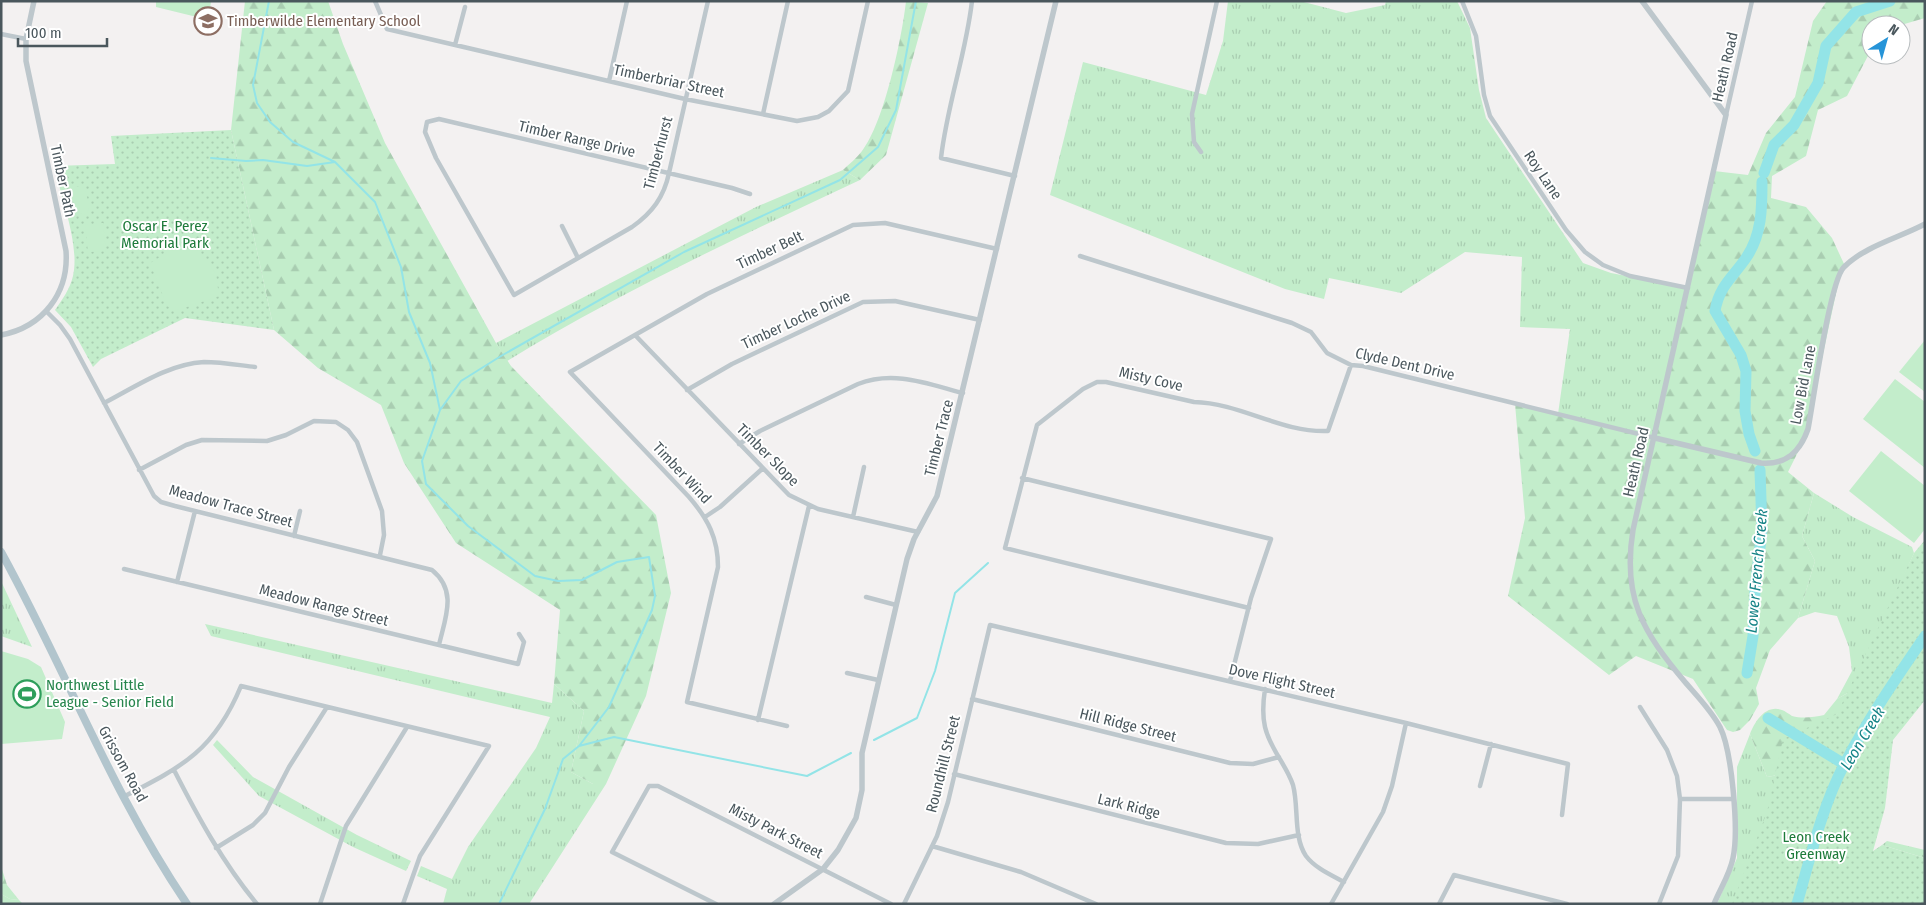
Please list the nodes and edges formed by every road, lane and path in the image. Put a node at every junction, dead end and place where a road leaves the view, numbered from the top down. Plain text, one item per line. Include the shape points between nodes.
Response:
1 (34, 1) edge
2 (375, 1) edge
3 (627, 1) edge
4 (708, 1) edge
5 (788, 1) edge
6 (868, 1) edge
7 (972, 1) edge
8 (1217, 1) edge
9 (1462, 1) edge
10 (1642, 1) edge
11 (1752, 1) edge
12 (1054, 2) edge
13 (465, 7) dead end
14 (1, 34) edge
15 (26, 39) junction
16 (455, 45) junction
17 (609, 81) junction
18 (685, 99) junction
19 (762, 114) junction
20 (1726, 115) junction
21 (1201, 152) dead end
22 (669, 173) junction
23 (1015, 176) junction
24 (750, 194) dead end
25 (1925, 224) edge
26 (562, 226) dead end
27 (997, 250) junction
28 (1080, 256) dead end
29 (578, 258) junction
30 (1688, 288) junction
31 (514, 295) joint
32 (46, 311) junction
33 (980, 320) junction
34 (1, 335) edge
35 (636, 335) junction
36 (1352, 366) junction
37 (255, 367) dead end
38 (570, 372) joint
39 (687, 390) junction
40 (963, 393) junction
41 (104, 403) junction
42 (1655, 438) junction
43 (739, 444) junction
44 (864, 467) dead end
45 (762, 469) junction
46 (139, 470) junction
47 (1022, 478) junction
48 (809, 506) junction
49 (195, 511) junction
50 (300, 511) dead end
51 (705, 517) junction
52 (853, 517) junction
53 (918, 532) junction
54 (294, 536) junction
55 (1, 552) edge
56 (380, 555) junction
57 (124, 569) dead end
58 (177, 582) junction
59 (866, 597) dead end
60 (896, 604) junction
61 (1249, 608) junction
62 (990, 625) joint
63 (519, 634) dead end
64 (438, 645) junction
65 (847, 673) dead end
66 (878, 680) junction
67 (1230, 681) junction
68 (1265, 690) junction
69 (972, 700) junction
70 (327, 707) junction
71 (1640, 707) dead end
72 (758, 720) junction
73 (1406, 723) junction
74 (787, 726) dead end
75 (407, 727) junction
76 (1491, 744) junction
77 (1279, 758) junction
78 (174, 770) junction
79 (954, 774) junction
80 (1480, 786) dead end
81 (125, 796) junction
82 (1680, 799) junction
83 (1733, 799) junction
84 (1562, 815) dead end
85 (1300, 835) junction
86 (932, 846) junction
87 (216, 848) junction
88 (823, 869) junction
89 (1344, 882) junction
90 (187, 904) edge
91 (257, 904) edge
92 (320, 904) edge
93 (403, 904) edge
94 (716, 904) edge
95 (774, 904) edge
96 (891, 904) edge
97 (904, 904) edge
98 (1096, 904) edge
99 (1331, 904) edge
100 (1439, 904) edge
101 (1567, 904) edge
102 (1659, 904) edge
103 (1714, 904) edge

1 - 15 street, Timber Path
2 - 16 street, Timberbriar Street via 386,30
3 - 17 street
4 - 18 street, Timberhurst
5 - 19 street
6 - 19 street, Timberbriar Street via 852,78 842,99 829,112 809,120 797,121
7 - 23 street via 941,158
8 - 21 street via 1192,114 1194,142
9 - 30 street, Roy Lane via 1476,36 1490,116 1566,230 1585,252 1613,270
10 - 20 street
11 - 20 street, Heath Road
12 - 23 street, Timber Trace
13 - 16 street
14 - 15 street
15 - 32 street, Timber Path via 27,72 66,259 60,290
16 - 17 street, Timberbriar Street
17 - 18 street, Timberbriar Street
18 - 19 street, Timberbriar Street
18 - 22 street, Timberhurst
20 - 30 street, Heath Road
22 - 24 street, Timber Range Drive
22 - 29 street, Timberhurst via 661,196 647,216
22 - 31 street, Timber Range Drive via 439,119 427,122 425,132 436,158
23 - 27 street, Timber Trace
25 - 42 street, Low Bid Lane via 1870,250 1841,270 1832,296 1808,430 1793,456 1778,462 1761,463
26 - 29 street
27 - 33 street, Timber Trace
27 - 35 street, Timber Belt via 892,224 861,224 846,228 707,294
28 - 36 street, Clyde Dent Drive via 1292,323 1312,332 1327,353
29 - 31 street, Timberhurst
30 - 42 street, Heath Road
32 - 34 street, Timber Path via 26,326
32 - 41 street, Meadow Trace Street via 65,332
33 - 39 street, Timber Loche Drive via 895,301 863,302 732,364
33 - 40 street, Timber Trace
35 - 38 street, Timber Belt
35 - 39 street, Timber Slope
36 - 42 street, Clyde Dent Drive
36 - 47 street, Misty Cove via 1328,431 1280,424 1234,408 1194,402 1120,383 1090,385 1037,425
37 - 41 street via 215,362 183,365
38 - 51 street, Timber Wind
39 - 43 street, Timber Slope
40 - 43 street via 900,377 874,379
40 - 53 street, Timber Trace via 937,496
41 - 46 street, Meadow Trace Street
42 - 83 street, Heath Road via 1631,546 1633,592 1642,622 1654,643 1722,732 1732,776
43 - 45 street, Timber Slope
44 - 52 street
45 - 48 street, Timber Slope via 789,495
45 - 51 street via 720,508
46 - 49 street, Meadow Trace Street via 150,492 161,502
46 - 56 street via 202,440 267,441 314,421 336,422 357,442 382,512 384,535
47 - 61 street, Misty Cove via 1005,548
47 - 61 street via 1272,539
48 - 52 street, Timber Slope
48 - 72 street
49 - 54 street, Meadow Trace Street
49 - 58 street
50 - 54 street
51 - 72 street, Timber Wind via 716,542 718,567 687,702
52 - 53 street, Timber Slope
53 - 60 street, Timber Trace via 907,559
54 - 56 street, Meadow Trace Street
55 - 81 main road, Grissom Road via 82,718
56 - 64 street, Meadow Trace Street via 426,567 440,576 445,584 448,605
57 - 58 street, Meadow Range Street
58 - 64 street, Meadow Range Street
59 - 60 street
60 - 66 street, Timber Trace
61 - 67 street
62 - 67 street, Dove Flight Street
62 - 69 street, Roundhill Street
63 - 64 street, Meadow Range Street via 524,642 518,664
65 - 66 street
66 - 88 street, Timber Trace via 862,753 860,805 851,828
67 - 68 street, Dove Flight Street
68 - 73 street, Dove Flight Street
68 - 77 street via 1264,726
69 - 77 street, Hill Ridge Street via 1230,763 1253,764
69 - 79 street, Roundhill Street
70 - 75 street
70 - 78 street via 241,686 218,732 201,751
70 - 87 street via 289,766 265,813 253,825
71 - 82 street via 1667,750 1677,776
72 - 74 street
73 - 76 street, Dove Flight Street
73 - 89 street via 1383,812
75 - 92 street via 346,826
75 - 93 street via 489,746 420,856
76 - 80 street
76 - 84 street, Dove Flight Street via 1568,764
77 - 85 street via 1293,786
78 - 81 street
78 - 87 street
79 - 85 street, Lark Ridge via 1226,843 1258,844
79 - 86 street, Roundhill Street
81 - 90 main road, Grissom Road via 162,866
82 - 83 street
82 - 102 street via 1678,856
83 - 103 street, Heath Road via 1733,857
85 - 89 street via 1307,857
86 - 97 street, Roundhill Street
86 - 98 street via 1021,872
87 - 91 street
88 - 94 street, Misty Park Street via 658,786 649,786 612,852
88 - 95 street, Timber Trace
88 - 96 street, Misty Park Street
89 - 99 street
100 - 101 street via 1454,875

